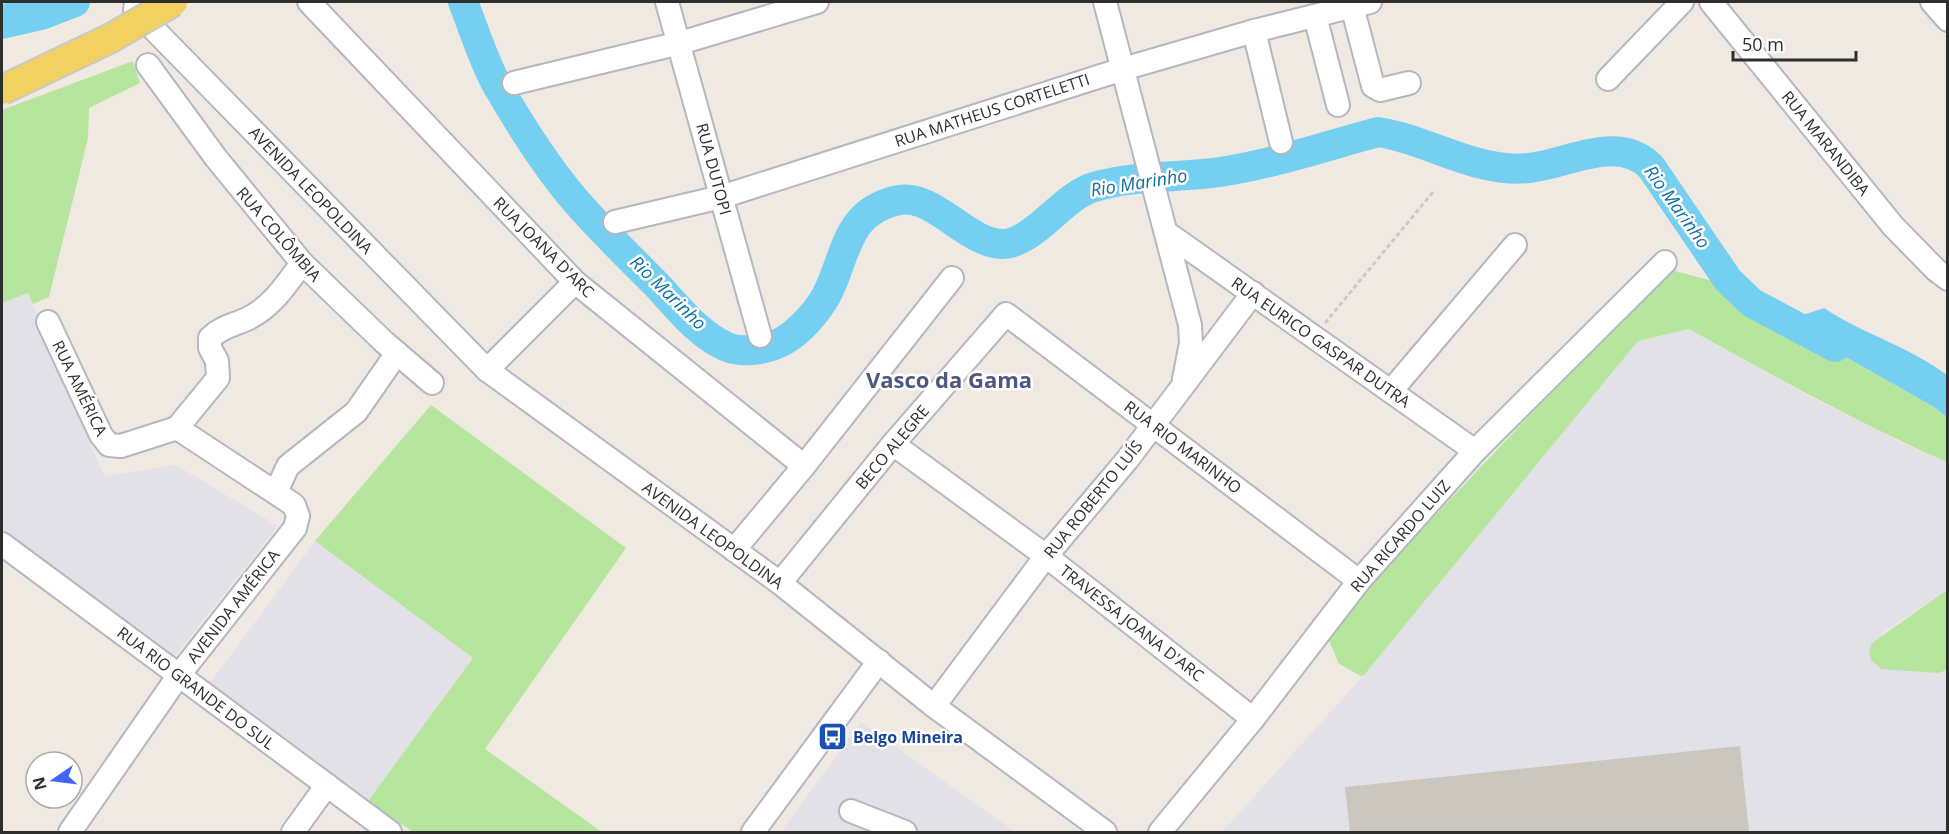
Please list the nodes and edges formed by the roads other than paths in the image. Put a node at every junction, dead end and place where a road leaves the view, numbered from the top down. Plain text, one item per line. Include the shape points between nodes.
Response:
1 (173, 2) edge
2 (309, 2) edge
3 (667, 2) edge
4 (817, 2) edge
5 (1105, 2) edge
6 (1682, 2) edge
7 (1711, 2) edge
8 (1932, 2) edge
9 (136, 4) edge
10 (1361, 4) edge
11 (1315, 16) junction
12 (1947, 20) edge
13 (1254, 31) junction
14 (680, 43) junction
15 (148, 65) dead end
16 (1123, 69) junction
17 (2, 71) edge
18 (1608, 79) dead end
19 (514, 83) dead end
20 (1409, 83) dead end
21 (2, 90) edge
22 (1338, 105) dead end
23 (1281, 142) dead end
24 (722, 196) junction
25 (615, 222) dead end
26 (1167, 233) junction
27 (1515, 245) dead end
28 (1665, 262) dead end
29 (302, 263) junction
30 (952, 278) dead end
31 (1947, 279) edge
32 (575, 282) junction
33 (1253, 293) junction
34 (1006, 314) joint
35 (48, 322) dead end
36 (760, 336) dead end
37 (397, 353) junction
38 (487, 370) junction
39 (432, 383) dead end
40 (1183, 383) junction
41 (1391, 391) junction
42 (1153, 424) junction
43 (177, 428) junction
44 (893, 444) junction
45 (1475, 452) junction
46 (804, 466) junction
47 (276, 492) junction
48 (2, 544) edge
49 (734, 550) junction
50 (1046, 556) junction
51 (1359, 581) junction
52 (780, 583) junction
53 (879, 661) junction
54 (179, 675) junction
55 (934, 706) junction
56 (1253, 719) junction
57 (327, 786) junction
58 (851, 811) dead end
59 (70, 832) edge
60 (293, 832) edge
61 (390, 832) edge
62 (753, 832) edge
63 (905, 832) edge
64 (1105, 832) edge
65 (1160, 832) edge

1 - 21 main road, bridge via 111,38
2 - 32 street, RUA JOANA D'ARC
3 - 14 street, RUA DUTOPI
4 - 14 street
5 - 16 street
6 - 18 street
7 - 31 street, RUA MARANDIBA via 1893,226
8 - 12 street
9 - 17 main road
9 - 38 street, AVENIDA LEOPOLDINA
10 - 11 street, RUA MATHEUS CORTELETTI
10 - 20 street via 1373,86 1380,90
11 - 13 street, RUA MATHEUS CORTELETTI
11 - 22 street
13 - 16 street, RUA MATHEUS CORTELETTI
13 - 23 street
14 - 19 street
14 - 24 street, RUA DUTOPI
15 - 29 street, RUA COLÔMBIA via 216,158
16 - 24 street, RUA MATHEUS CORTELETTI
16 - 26 street
24 - 25 street, RUA MATHEUS CORTELETTI
24 - 36 street, RUA DUTOPI
26 - 33 street, RUA EURICO GASPAR DUTRA
26 - 40 street via 1190,325 1191,343
27 - 41 street
28 - 45 street, RUA RICARDO LUIZ
29 - 37 street, RUA COLÔMBIA
29 - 43 street via 273,302 210,338 218,378
30 - 46 street
32 - 38 street
32 - 46 street, RUA JOANA D'ARC
33 - 40 street, RUA ROBERTO LUÍS
33 - 41 street, RUA EURICO GASPAR DUTRA
34 - 42 street, RUA RIO MARINHO
34 - 44 street, BECO ALEGRE
35 - 43 street, RUA AMÉRICA via 109,445 121,446
37 - 39 street, RUA COLÔMBIA
37 - 47 street via 356,412 288,466
38 - 49 street, AVENIDA LEOPOLDINA
40 - 42 street, RUA ROBERTO LUÍS
41 - 45 street, RUA EURICO GASPAR DUTRA
42 - 50 street, RUA ROBERTO LUÍS
42 - 51 street, RUA RIO MARINHO
43 - 47 street
44 - 50 street, TRAVESSA JOANA D'ARC
44 - 52 street, BECO ALEGRE
45 - 51 street, RUA RICARDO LUIZ
46 - 49 street
47 - 54 street, AVENIDA AMÉRICA via 294,505 298,516 295,528
48 - 54 street, RUA RIO GRANDE DO SUL
49 - 52 street, AVENIDA LEOPOLDINA
50 - 55 street, RUA ROBERTO LUÍS
50 - 56 street, TRAVESSA JOANA D'ARC
51 - 56 street, RUA RICARDO LUIZ
52 - 53 street, AVENIDA LEOPOLDINA
53 - 55 street, AVENIDA LEOPOLDINA
53 - 62 street
54 - 57 street, RUA RIO GRANDE DO SUL
54 - 59 street, AVENIDA AMÉRICA
55 - 64 street, AVENIDA LEOPOLDINA
56 - 65 street, RUA RICARDO LUIZ
57 - 60 street
57 - 61 street, RUA RIO GRANDE DO SUL
58 - 63 street

